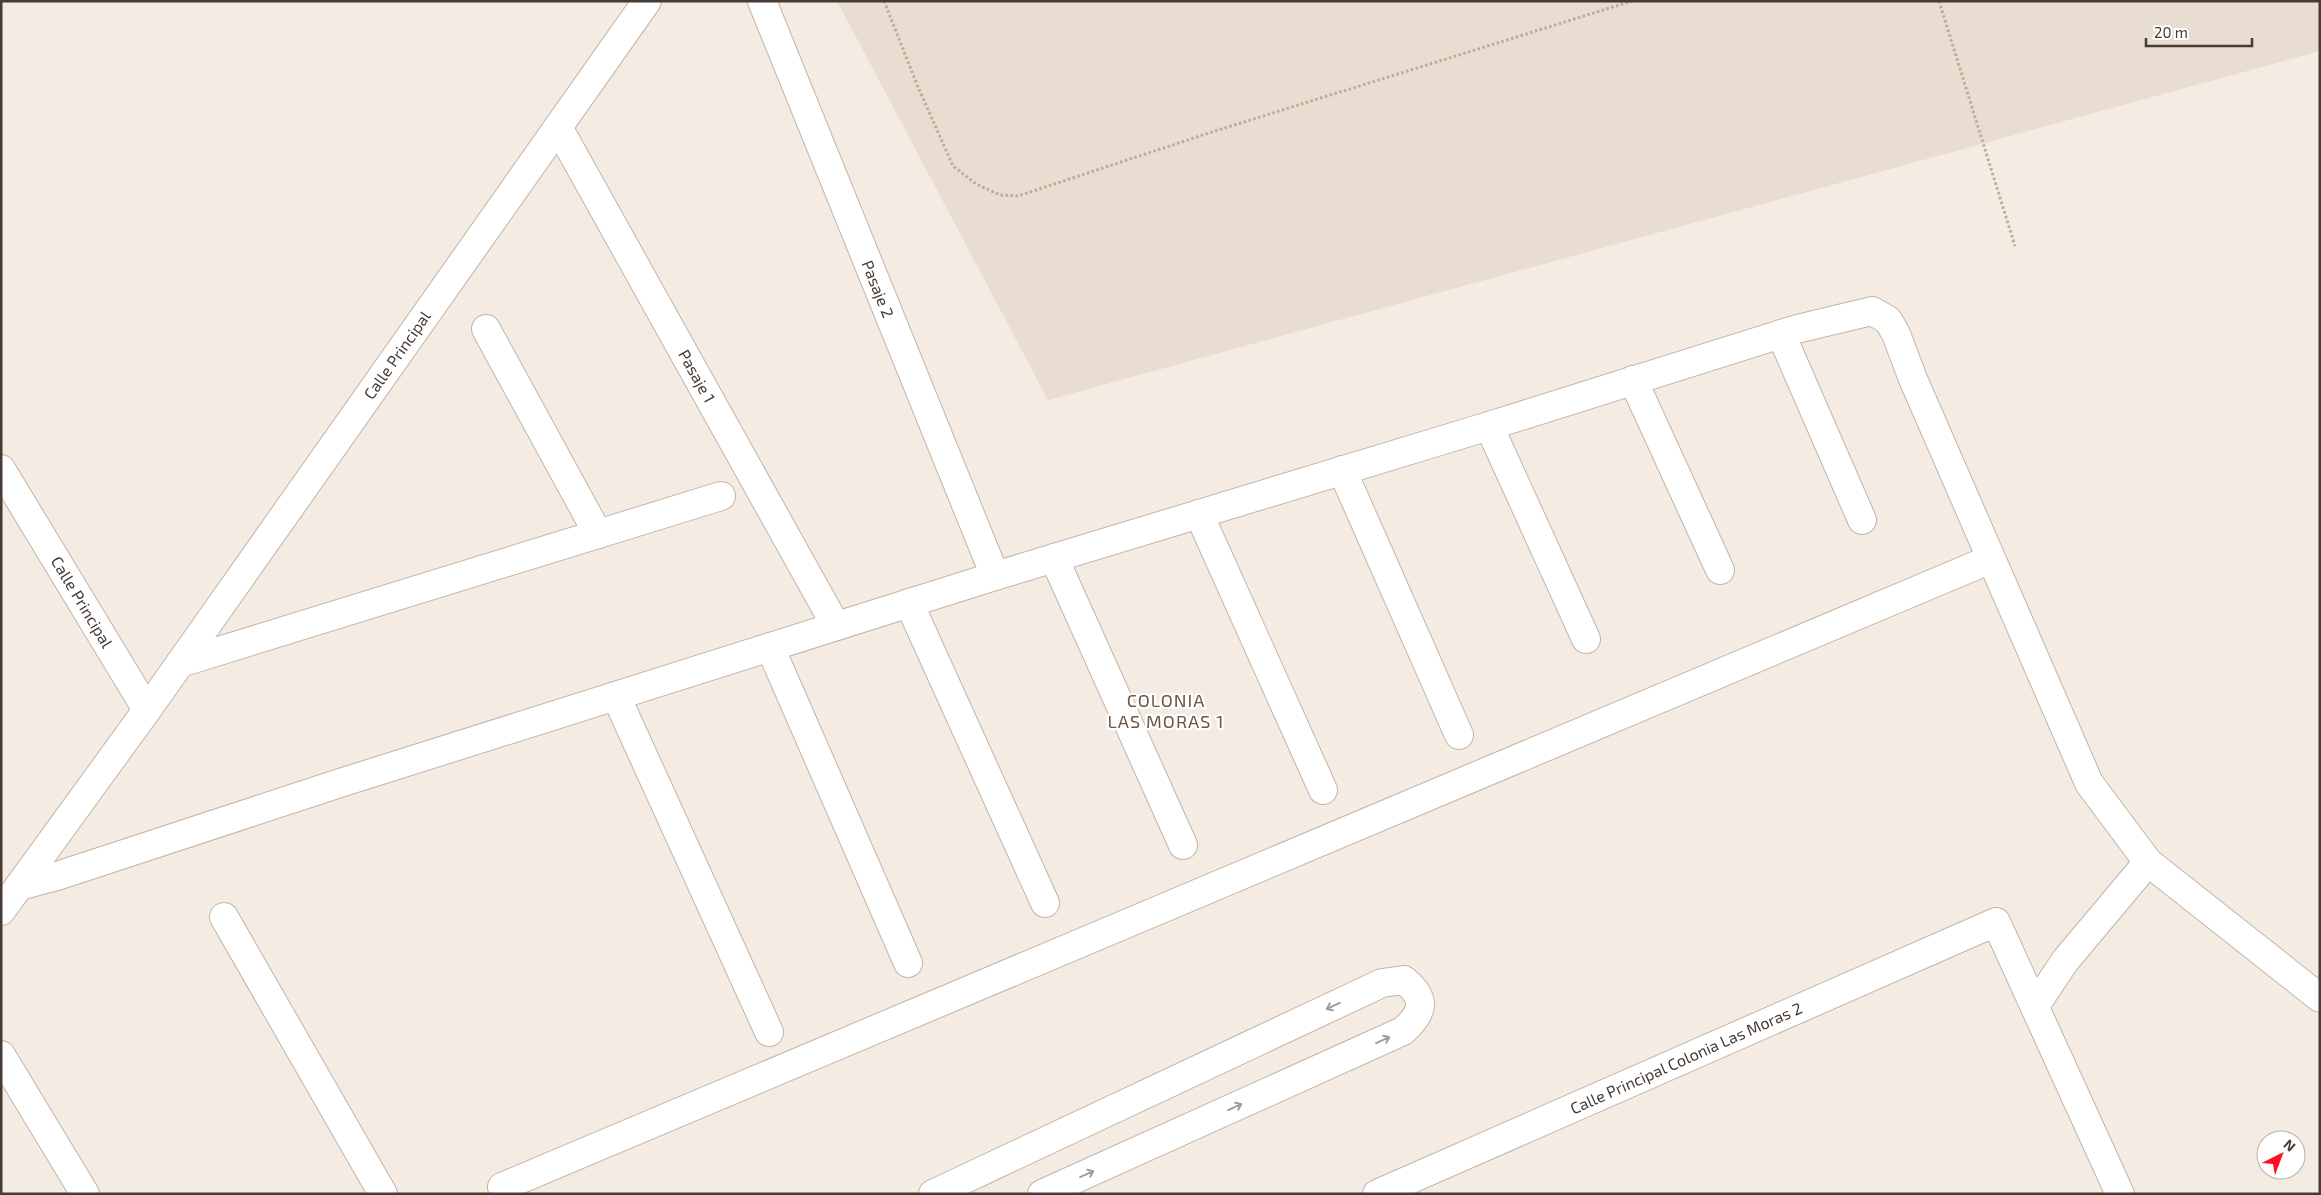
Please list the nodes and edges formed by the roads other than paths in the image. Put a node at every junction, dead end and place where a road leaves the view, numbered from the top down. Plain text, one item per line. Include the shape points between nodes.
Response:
1 (647, 1) edge
2 (762, 1) edge
3 (558, 127) junction
4 (486, 329) dead end
5 (1780, 334) junction
6 (1633, 380) junction
7 (1490, 426) junction
8 (1, 469) edge
9 (1342, 470) junction
10 (721, 496) dead end
11 (1199, 514) junction
12 (1862, 520) dead end
13 (598, 534) junction
14 (1054, 558) junction
15 (1991, 559) junction
16 (1720, 570) dead end
17 (994, 576) junction
18 (910, 603) junction
19 (836, 626) junction
20 (1586, 639) dead end
21 (770, 647) junction
22 (180, 663) junction
23 (616, 696) junction
24 (147, 710) junction
25 (1459, 734) dead end
26 (1323, 790) dead end
27 (1183, 845) dead end
28 (2148, 862) junction
29 (19, 886) junction
30 (1045, 903) dead end
31 (1, 911) edge
32 (224, 917) dead end
33 (908, 963) dead end
34 (2320, 998) edge
35 (2034, 1006) junction
36 (769, 1032) dead end
37 (1, 1055) edge
38 (984, 1183) edge
39 (502, 1187) dead end
40 (86, 1194) edge
41 (382, 1194) edge
42 (933, 1194) edge
43 (1042, 1194) edge
44 (1376, 1194) edge
45 (2120, 1194) edge

1 - 3 street, Calle Principal
2 - 17 street, Pasaje 2
3 - 19 street, Pasaje 1
3 - 22 street, Calle Principal
4 - 13 street
5 - 6 street
5 - 12 street
5 - 15 street via 1872,311 1888,320
6 - 7 street
6 - 16 street
7 - 9 street
7 - 20 street
8 - 24 street, Calle Principal
9 - 11 street
9 - 25 street
10 - 13 street
11 - 14 street
11 - 26 street
13 - 22 street
14 - 17 street
14 - 27 street
15 - 28 street via 2089,783
15 - 39 street
17 - 18 street
18 - 19 street
18 - 30 street
19 - 21 street
21 - 23 street
21 - 33 street
22 - 24 street, Calle Principal
23 - 29 street
23 - 36 street
24 - 29 street, Calle Principal
28 - 34 street
28 - 35 street via 2065,960
29 - 31 street, Calle Principal
32 - 41 street
35 - 44 street, Calle Principal Colonia Las Moras 2 via 1996,922
35 - 45 street
37 - 40 street
38 - 42 street
43 -> 38 street via 1402,1031 1419,1013 1421,1002 1415,990 1404,980 1382,983

